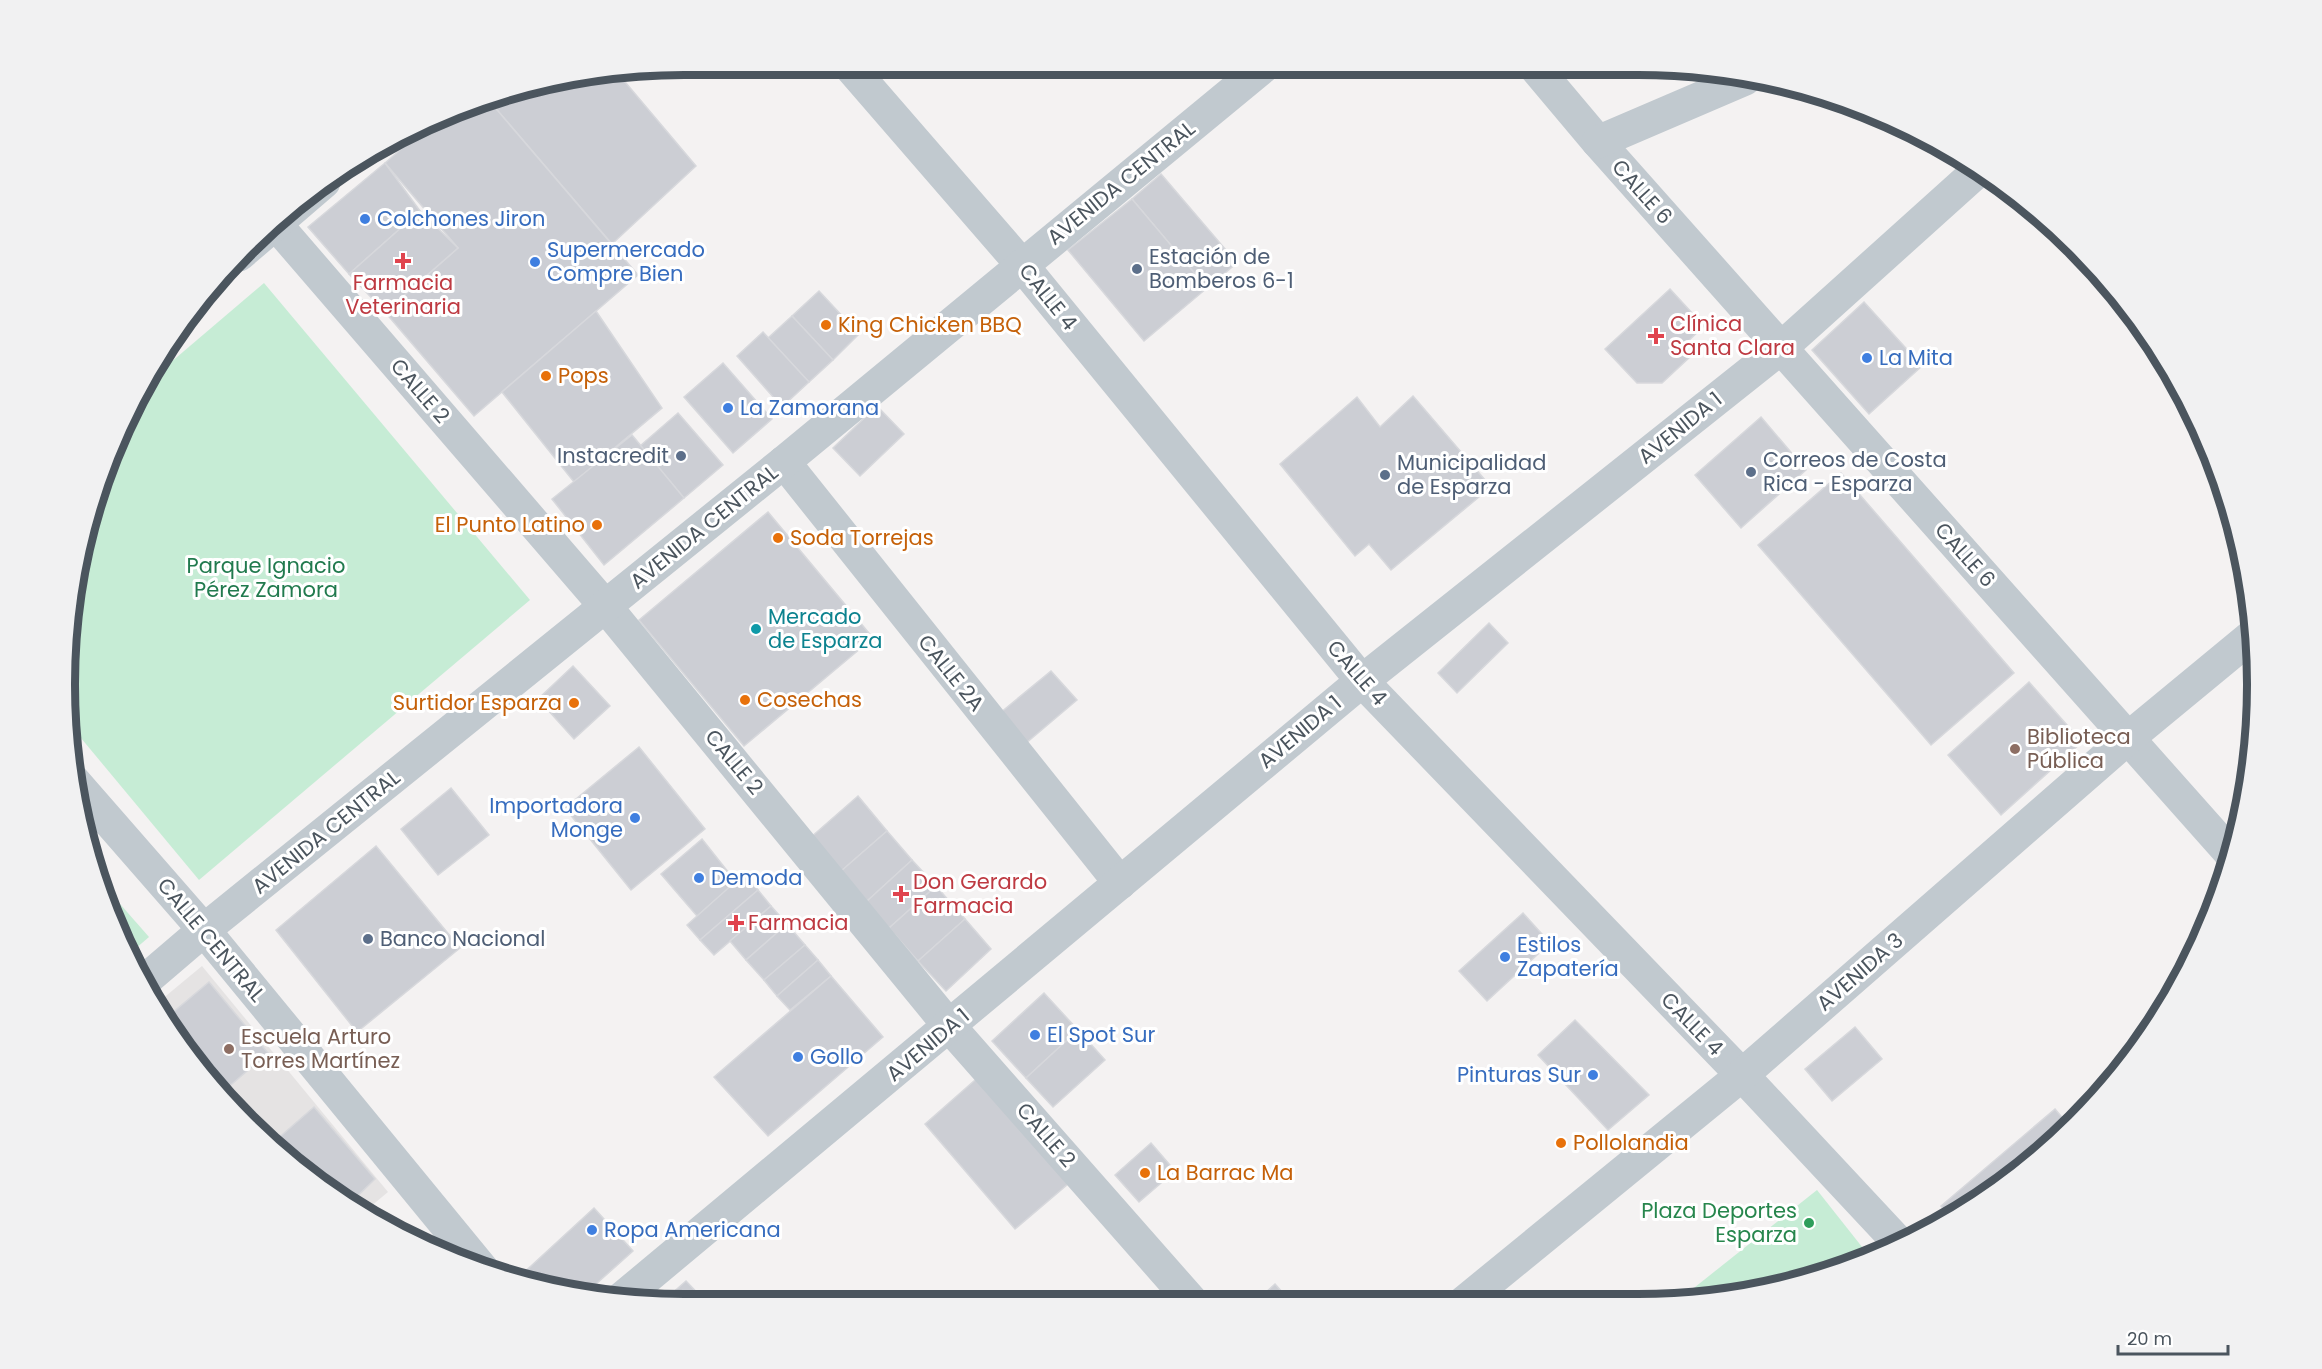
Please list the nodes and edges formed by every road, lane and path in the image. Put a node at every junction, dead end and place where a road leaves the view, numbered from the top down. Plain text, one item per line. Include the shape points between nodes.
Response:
1 (857, 75) edge
2 (1253, 75) edge
3 (1542, 75) edge
4 (1735, 83) edge
5 (1598, 142) junction
6 (1972, 176) edge
7 (280, 229) edge
8 (1021, 264) junction
9 (1781, 348) junction
10 (784, 462) junction
11 (606, 606) junction
12 (2246, 641) edge
13 (1362, 681) junction
14 (2127, 739) junction
15 (85, 794) edge
16 (2225, 847) edge
17 (1120, 883) junction
18 (204, 930) junction
19 (150, 976) edge
20 (950, 1027) junction
21 (1742, 1075) junction
22 (1893, 1238) edge
23 (471, 1255) edge
24 (630, 1292) edge
25 (1186, 1294) edge
26 (1474, 1294) edge

1 - 8 street, CALLE 4
2 - 8 street, AVENIDA CENTRAL
3 - 5 street, CALLE 6
4 - 5 street
5 - 9 street, CALLE 6
6 - 9 street, AVENIDA 1
7 - 11 street, CALLE 2
8 - 10 street, AVENIDA CENTRAL
8 - 13 street, CALLE 4
9 - 13 street, AVENIDA 1
9 - 14 street, CALLE 6
10 - 11 street, AVENIDA CENTRAL
10 - 17 street, CALLE 2A
11 - 18 street, AVENIDA CENTRAL
11 - 20 street, CALLE 2
12 - 14 street, AVENIDA 3
13 - 17 street, AVENIDA 1
13 - 21 street, CALLE 4
14 - 16 street, CALLE 6
14 - 21 street, AVENIDA 3
15 - 18 street, CALLE CENTRAL
17 - 20 street, AVENIDA 1
18 - 19 street, AVENIDA CENTRAL
18 - 23 street, CALLE CENTRAL
20 - 24 street, AVENIDA 1
20 - 25 street, CALLE 2
21 - 22 street, CALLE 4
21 - 26 street, AVENIDA 3

